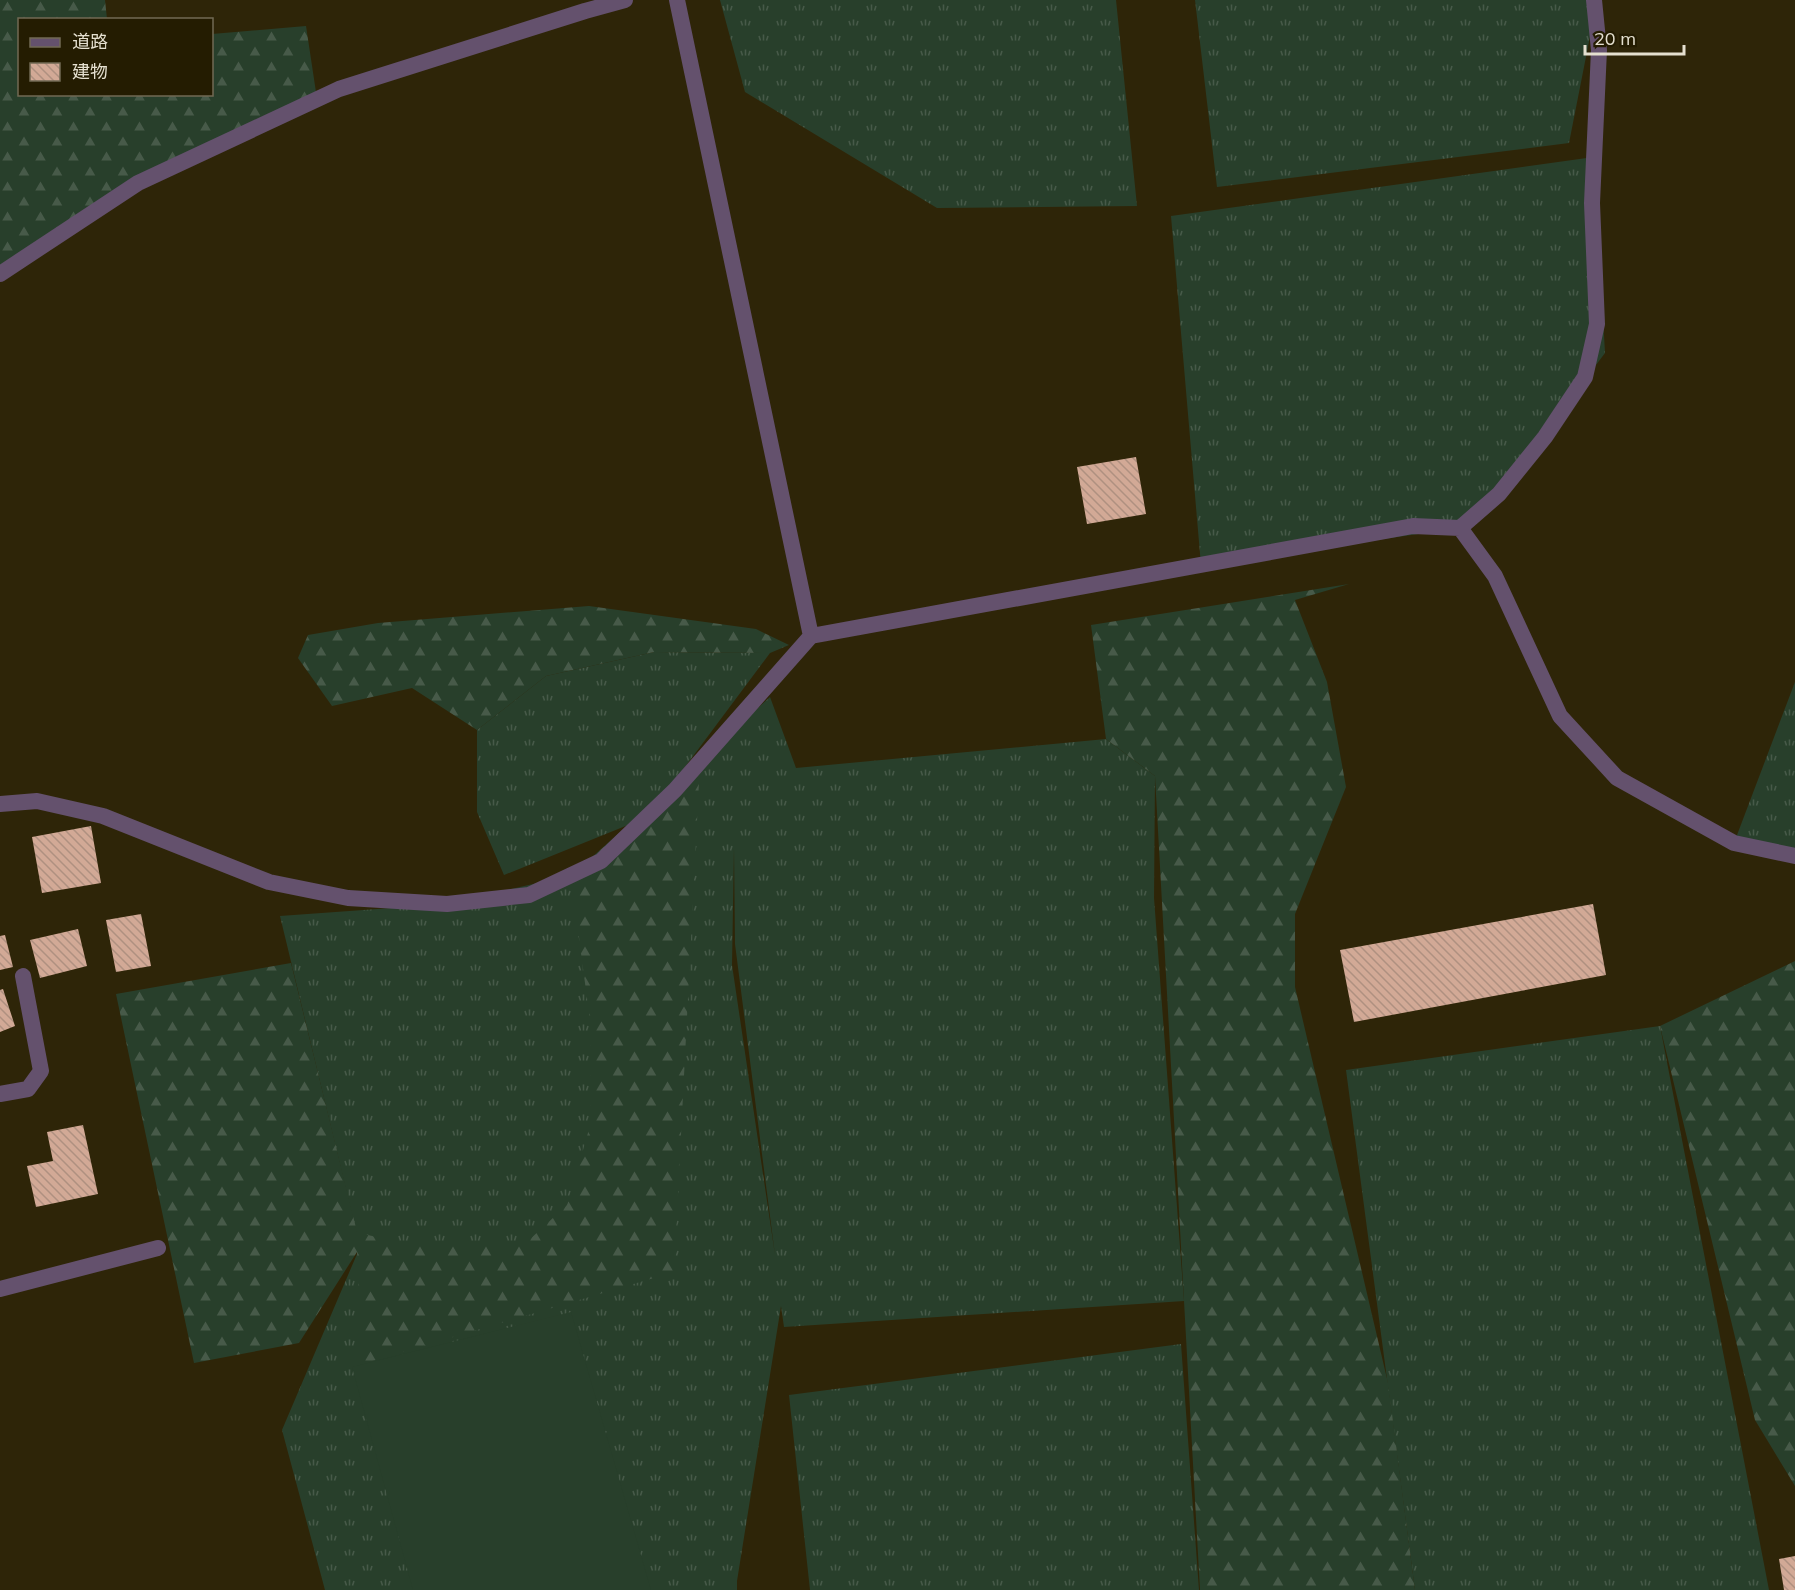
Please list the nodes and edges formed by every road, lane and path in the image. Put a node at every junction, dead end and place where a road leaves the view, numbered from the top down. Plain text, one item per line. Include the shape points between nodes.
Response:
1 (625, 0) edge
2 (677, 0) edge
3 (1594, 0) edge
4 (0, 274) edge
5 (1460, 528) junction
6 (811, 636) junction
7 (0, 804) edge
8 (1795, 856) edge
9 (23, 976) dead end
10 (0, 1094) edge
11 (158, 1248) dead end
12 (0, 1289) edge

1 - 4 street via 339,89 138,183
2 - 6 street
3 - 5 street via 1599,50 1592,203 1597,324 1585,377 1545,437 1505,486
5 - 6 street via 1413,526
5 - 8 street via 1495,576 1560,716 1617,778 1734,843
6 - 7 street via 675,790 601,861 529,895 447,904 348,898 270,882 103,816 37,801
9 - 10 street via 41,1071 28,1089
11 - 12 street

